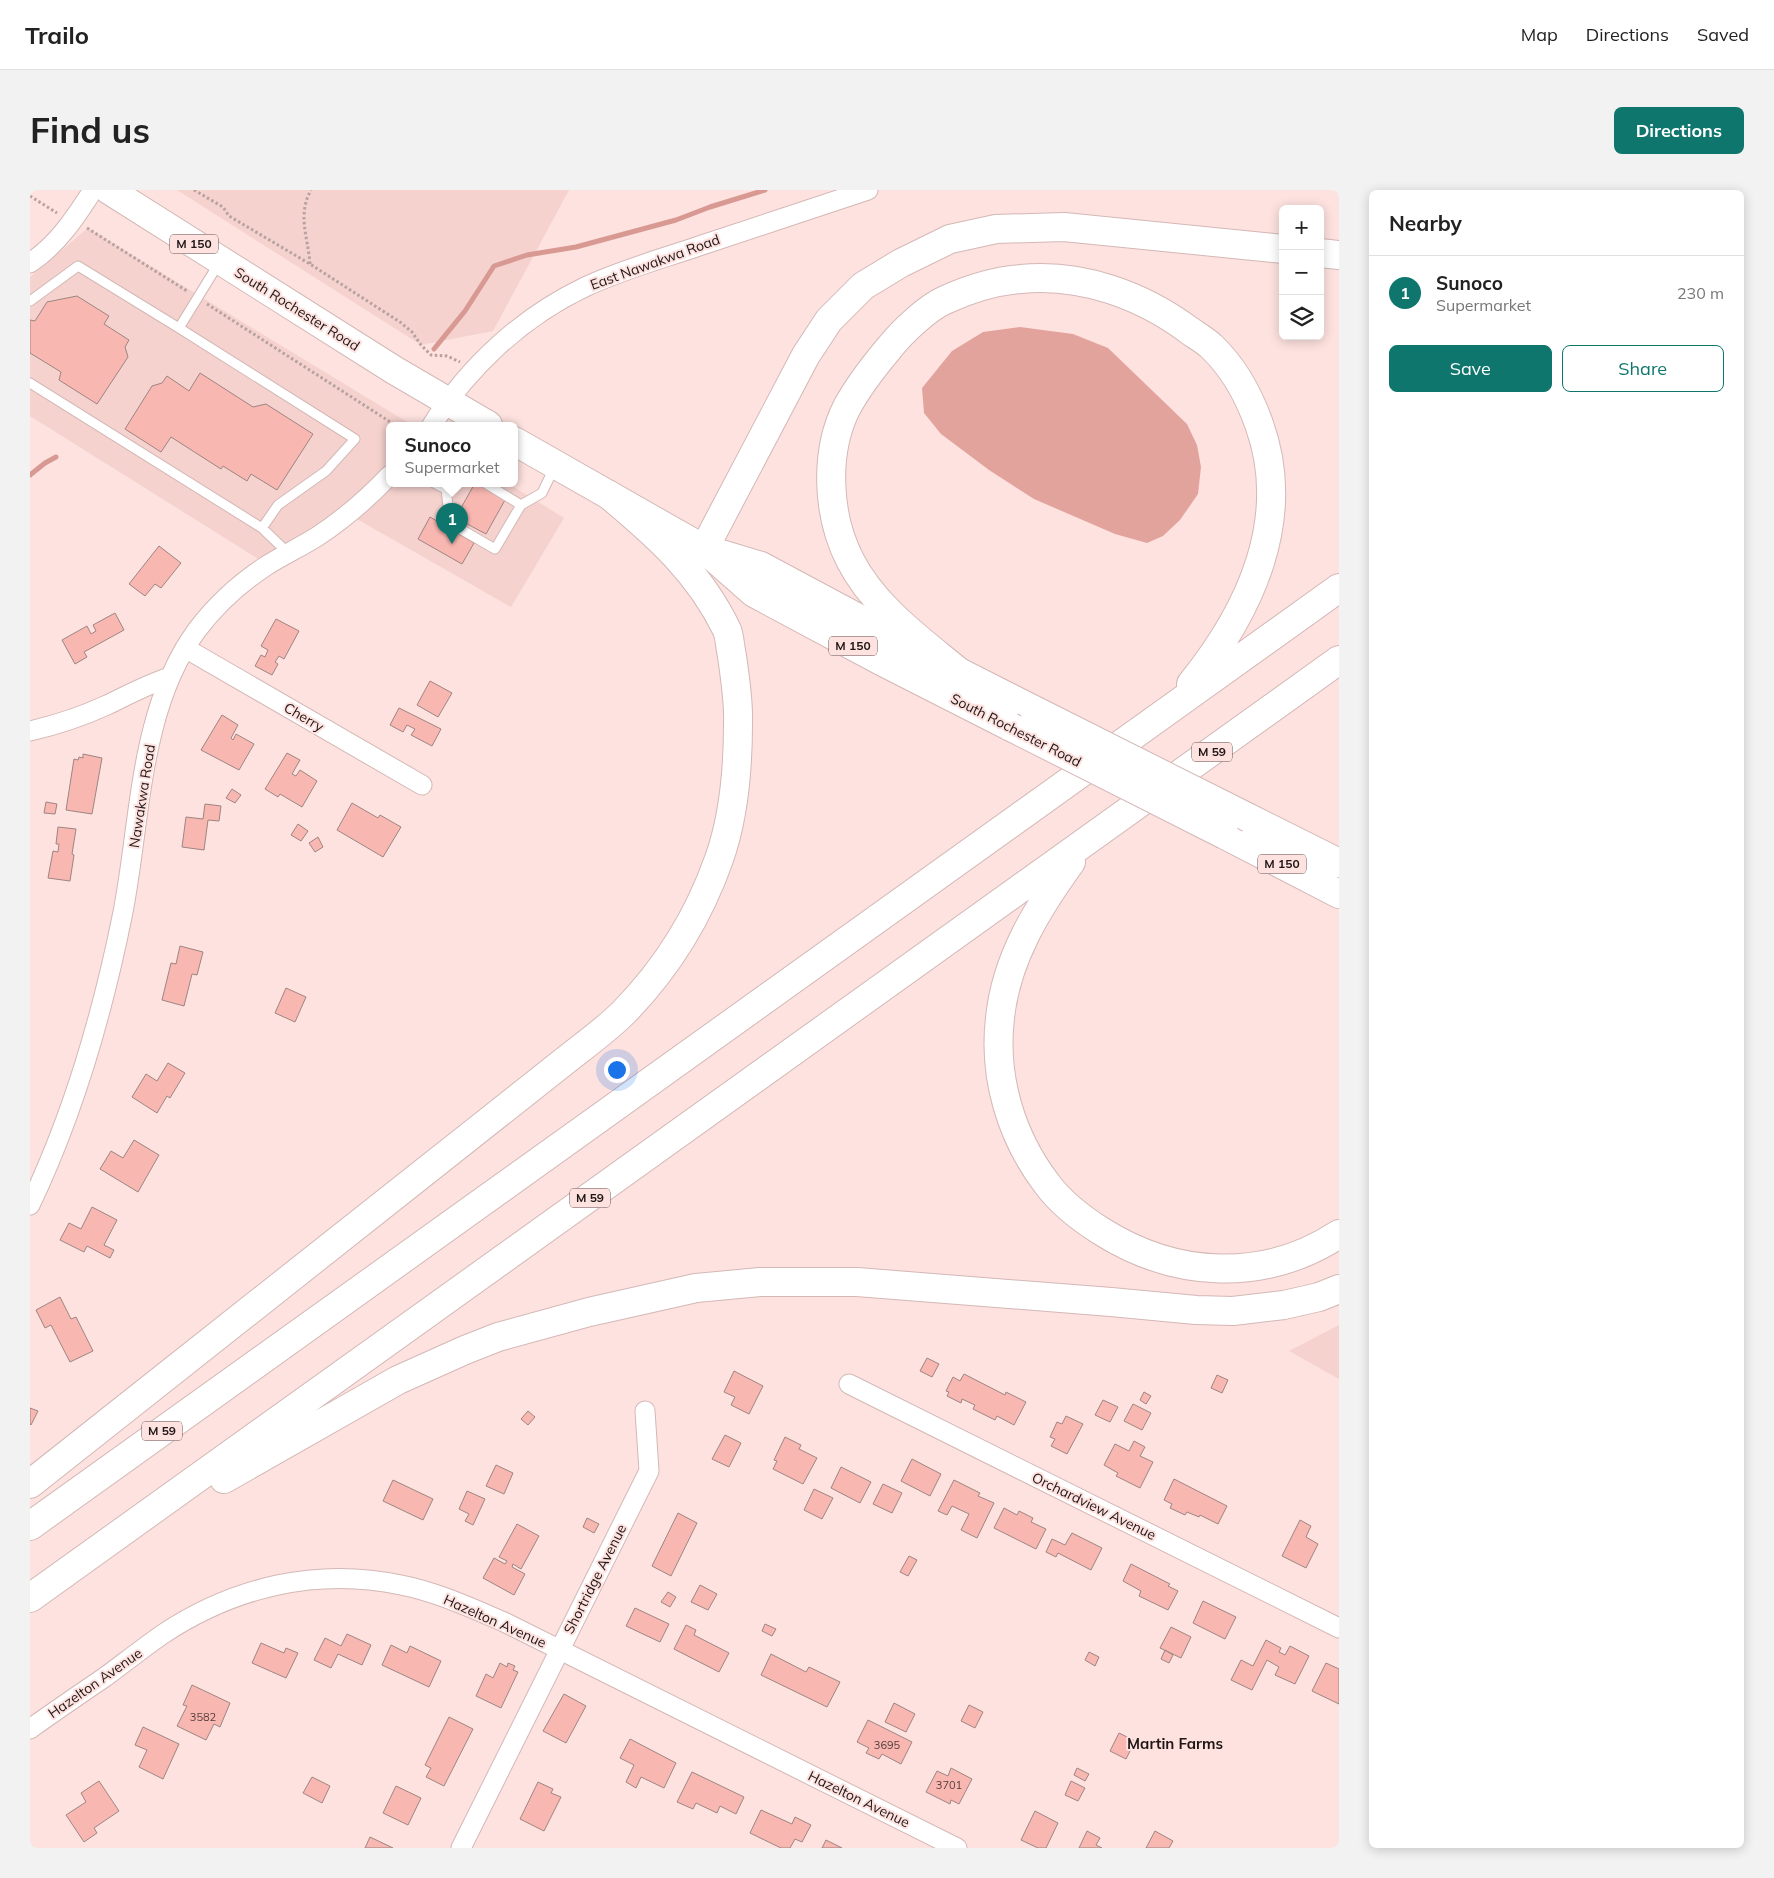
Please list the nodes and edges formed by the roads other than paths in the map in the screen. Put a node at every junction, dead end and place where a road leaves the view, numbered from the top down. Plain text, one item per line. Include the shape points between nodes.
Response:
1 (93, 190) edge
2 (109, 190) edge
3 (868, 190) edge
4 (1279, 249) edge
5 (1324, 253) edge
6 (1339, 255) edge
7 (221, 261) junction
8 (30, 263) edge
9 (30, 300) edge
10 (179, 328) junction
11 (30, 384) edge
12 (447, 402) junction
13 (434, 422) edge
14 (483, 422) edge
15 (518, 443) edge
16 (555, 465) junction
17 (386, 479) edge
18 (442, 487) edge
19 (449, 487) edge
20 (492, 487) edge
21 (446, 489) junction
22 (609, 494) junction
23 (521, 505) junction
24 (262, 528) junction
25 (704, 549) junction
26 (289, 554) junction
27 (1339, 588) edge
28 (186, 648) junction
29 (1339, 660) edge
30 (960, 672) junction
31 (170, 677) junction
32 (1173, 706) junction
33 (30, 731) edge
34 (422, 785) dead end
35 (1085, 843) junction
36 (1339, 863) edge
37 (1339, 894) edge
38 (30, 1205) edge
39 (1339, 1234) edge
40 (1339, 1289) edge
41 (849, 1384) dead end
42 (645, 1412) dead end
43 (30, 1484) edge
44 (30, 1526) edge
45 (94, 1552) junction
46 (30, 1598) edge
47 (1339, 1628) edge
48 (559, 1650) junction
49 (30, 1729) edge
50 (461, 1848) edge
51 (957, 1848) edge

1 - 8 street via 73,222
2 - 7 main road, South Rochester Road / M 150
3 - 12 street, East Nawakwa Road via 614,275 577,291 543,310 496,347
4 - 25 main road via 1064,226 996,229 950,239 901,264 863,286 829,320 806,355
5 - 6 main road
7 - 10 lane
7 - 12 main road, South Rochester Road / M 150
9 - 10 lane via 78,266
10 - 24 lane via 355,439 326,471 278,504
11 - 24 lane
12 - 13 street
12 - 14 main road, South Rochester Road / M 150
15 - 16 main road, South Rochester Road / M 150
16 - 22 main road, South Rochester Road / M 150
16 - 23 lane via 542,493
17 - 26 street, Nawakwa Road via 348,514
18 - 21 lane
19 - 21 lane
20 - 23 lane
21 - 23 lane via 450,523 495,549
22 - 25 main road, South Rochester Road / M 150
22 - 43 main road via 679,558 708,595 728,633 738,708 735,787 720,858 688,929 661,968 616,1019
24 - 26 lane
25 - 30 main road, South Rochester Road / M 150 via 761,566
25 - 37 main road, South Rochester Road / M 150, bridge via 754,593
26 - 28 street, Nawakwa Road via 234,590 217,606
27 - 32 main road, M 59
28 - 31 street, Nawakwa Road
28 - 34 street, Cherry
29 - 35 main road, M 59
30 - 32 main road via 901,624 871,591 850,560 835,523 830,486 833,449 846,409 871,370 902,333 942,301 982,286 1022,279 1062,279 1107,288 1139,300 1178,322 1212,347 1236,376 1253,407 1266,443 1272,479 1271,515 1262,560 1244,603 1225,636
30 - 36 main road, South Rochester Road / M 150, bridge
31 - 33 street via 152,682 75,718
31 - 38 street, Nawakwa Road via 144,770 123,910 104,996 54,1151
32 - 44 main road, M 59
35 - 39 main road via 1034,916 1020,944 1004,992 1000,1018 998,1046 1008,1112 1026,1152 1048,1186 1083,1220 1117,1241 1147,1256 1181,1265 1222,1269 1259,1267 1295,1257
35 - 45 main road, M 59
40 - 45 main road via 1284,1305 1233,1311 857,1282 760,1282 696,1288 508,1334 449,1357 398,1380
41 - 47 street, Orchardview Avenue
42 - 48 street, Shortridge Avenue via 649,1471
45 - 46 main road, M 59
48 - 49 street, Hazelton Avenue via 450,1599 403,1585 349,1577 290,1582 238,1596 184,1622
48 - 50 street, Shortridge Avenue
48 - 51 street, Hazelton Avenue

